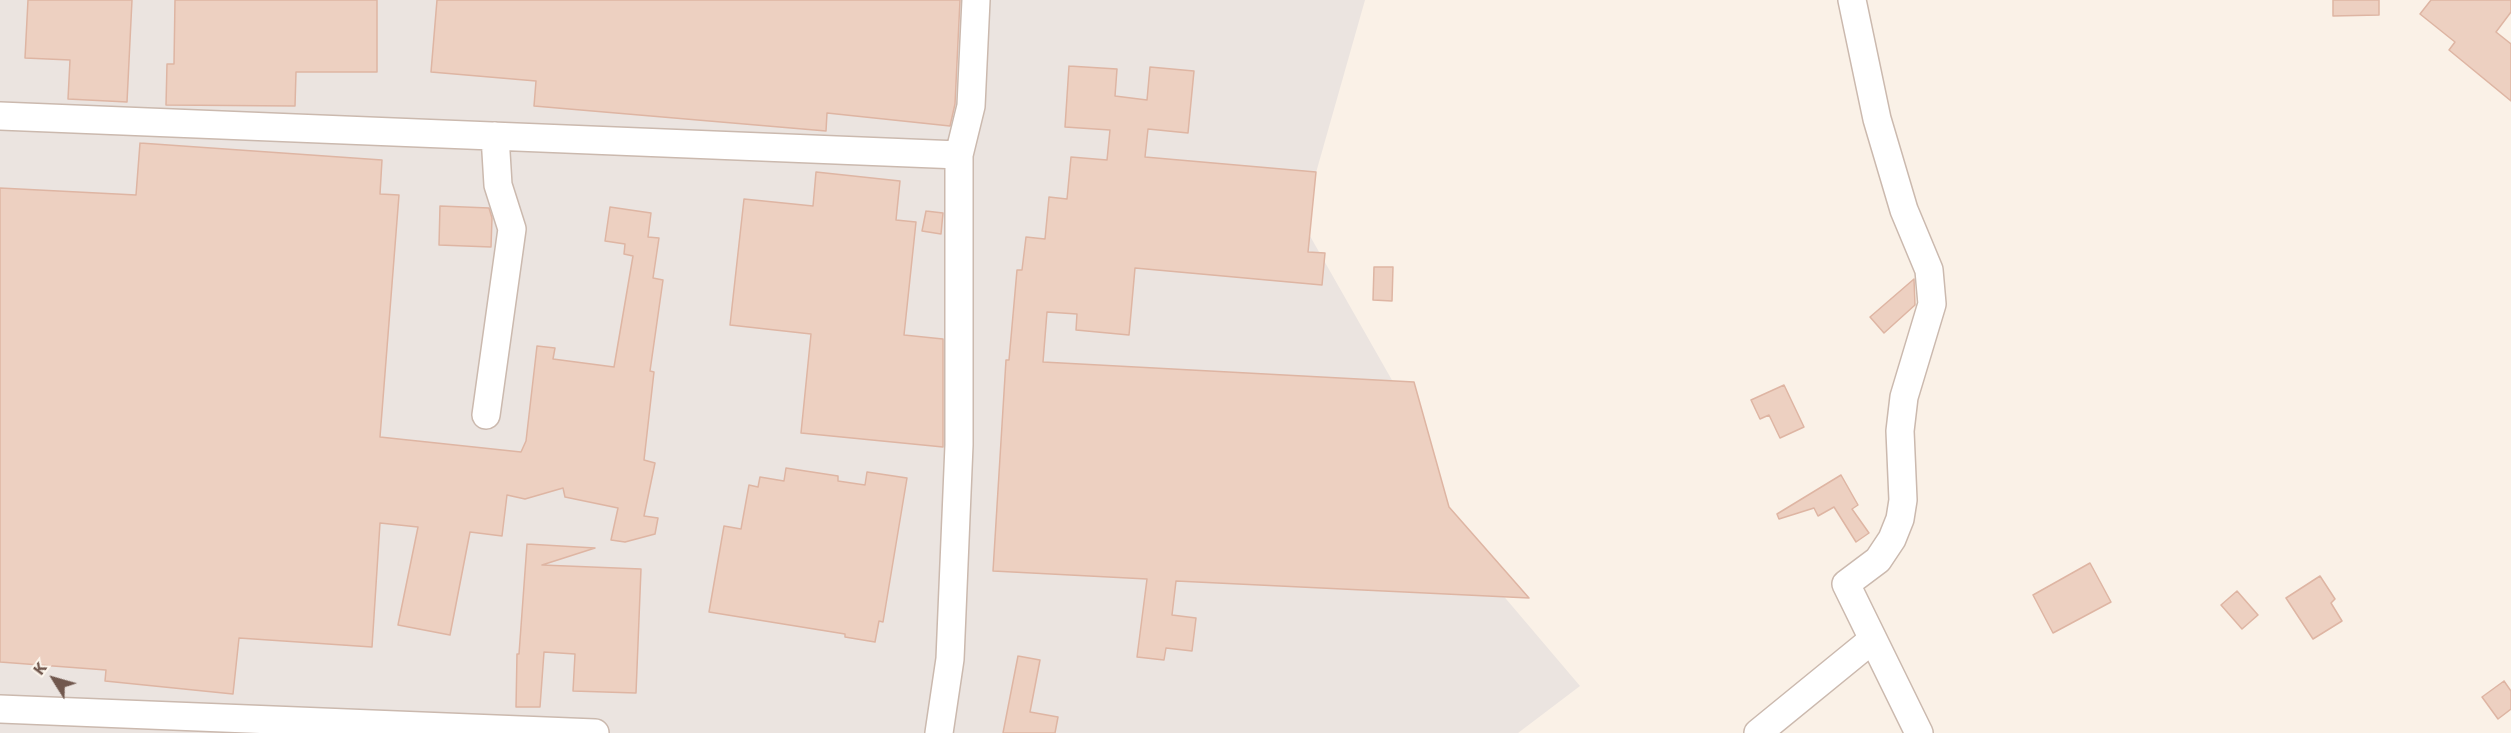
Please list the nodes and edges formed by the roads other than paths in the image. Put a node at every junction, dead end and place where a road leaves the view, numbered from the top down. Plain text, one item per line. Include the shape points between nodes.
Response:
1 (976, 0) edge
2 (1852, 0) edge
3 (0, 116) edge
4 (495, 136) junction
5 (959, 155) junction
6 (486, 415) dead end
7 (1872, 640) junction
8 (0, 709) edge
9 (595, 733) edge
10 (939, 733) edge
11 (1758, 733) edge
12 (1919, 733) edge

1 - 5 street via 971,106
2 - 7 street via 1877,119 1904,210 1932,284 1932,304 1904,397 1900,519 1878,560 1846,584
3 - 4 street
4 - 5 street
4 - 6 street via 498,185 512,229
5 - 10 street via 959,445 950,659
7 - 11 street
7 - 12 street
8 - 9 street

